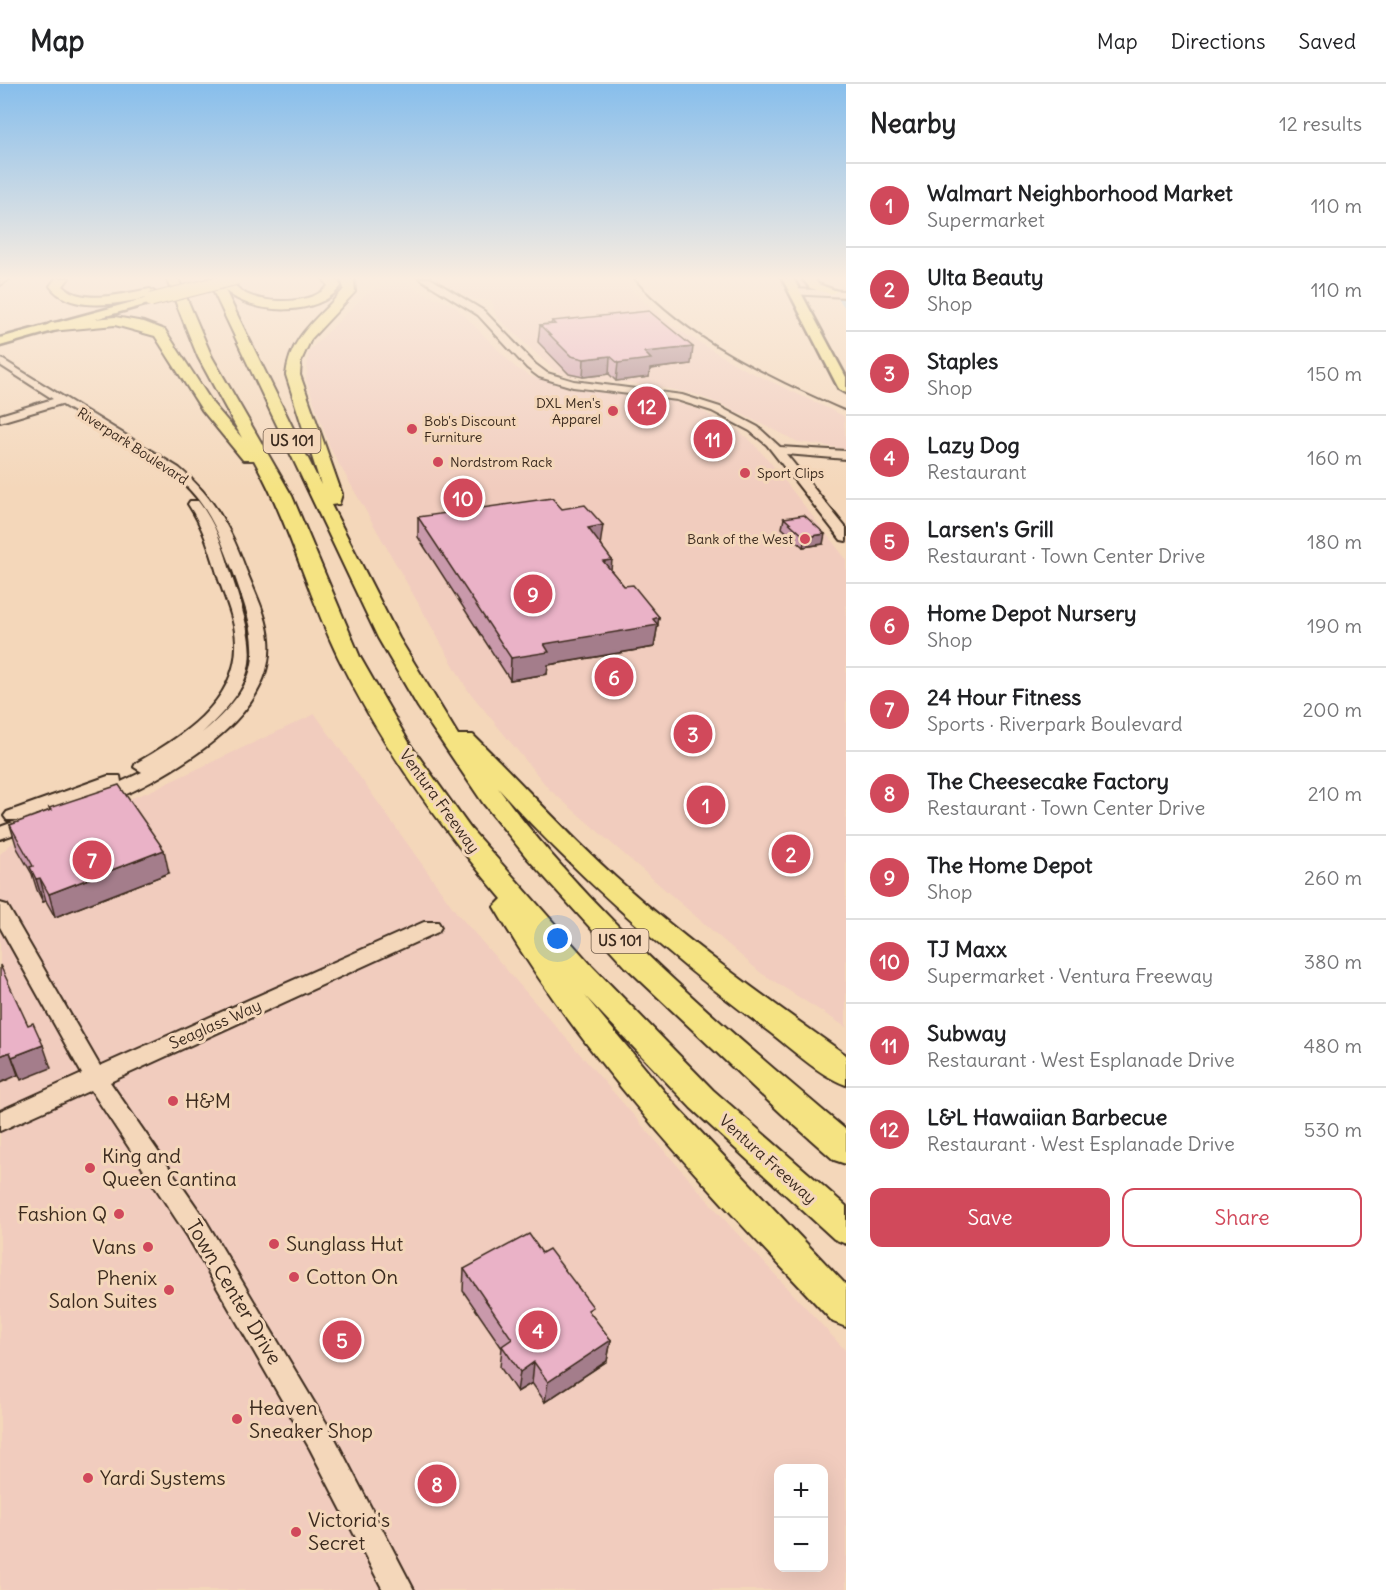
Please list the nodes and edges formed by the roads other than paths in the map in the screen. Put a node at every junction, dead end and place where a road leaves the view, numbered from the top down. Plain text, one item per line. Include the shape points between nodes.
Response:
1 (170, 348) edge
2 (201, 348) edge
3 (247, 348) edge
4 (299, 348) edge
5 (514, 348) edge
6 (824, 348) edge
7 (0, 362) edge
8 (0, 375) edge
9 (846, 388) edge
10 (62, 400) junction
11 (48, 405) junction
12 (0, 419) edge
13 (776, 450) junction
14 (842, 454) edge
15 (798, 478) junction
16 (283, 496) junction
17 (330, 521) junction
18 (846, 537) edge
19 (426, 702) junction
20 (0, 821) edge
21 (0, 833) edge
22 (461, 834) junction
23 (0, 910) edge
24 (431, 927) dead end
25 (846, 1072) edge
26 (95, 1078) junction
27 (0, 1121) edge
28 (846, 1150) edge
29 (846, 1228) edge
30 (846, 1310) edge
31 (399, 1590) edge

1 - 16 highway via 207,407
2 - 16 highway, Ventura Freeway / US 101
3 - 17 highway, US 101
4 - 17 highway via 293,375 333,495
5 - 13 street via 543,375 573,384 699,402 754,429
6 - 9 main road
7 - 10 street, Riverpark Boulevard
8 - 11 street, Riverpark Boulevard
10 - 11 street
10 - 21 street, Riverpark Boulevard via 176,471 214,508 260,627 262,651 246,694 216,731 194,749 114,792
11 - 12 street
11 - 20 street, Riverpark Boulevard via 161,475 187,495 204,516 242,629 243,660 218,708 174,747 118,779
13 - 14 street
13 - 15 street
14 - 15 street via 809,460
15 - 18 street
16 - 22 highway, Ventura Freeway / US 101 via 348,657 400,747
17 - 19 highway, US 101
19 - 25 highway via 584,863 752,1004
19 - 28 highway, US 101 via 500,807 610,931 767,1083
22 - 29 highway, Ventura Freeway / US 101 via 582,974 702,1099
22 - 30 highway via 543,963 662,1112
23 - 26 street, Town Center Drive
24 - 26 street, Seaglass Way
26 - 27 street, Seaglass Way
26 - 31 street, Town Center Drive via 197,1229 320,1439

